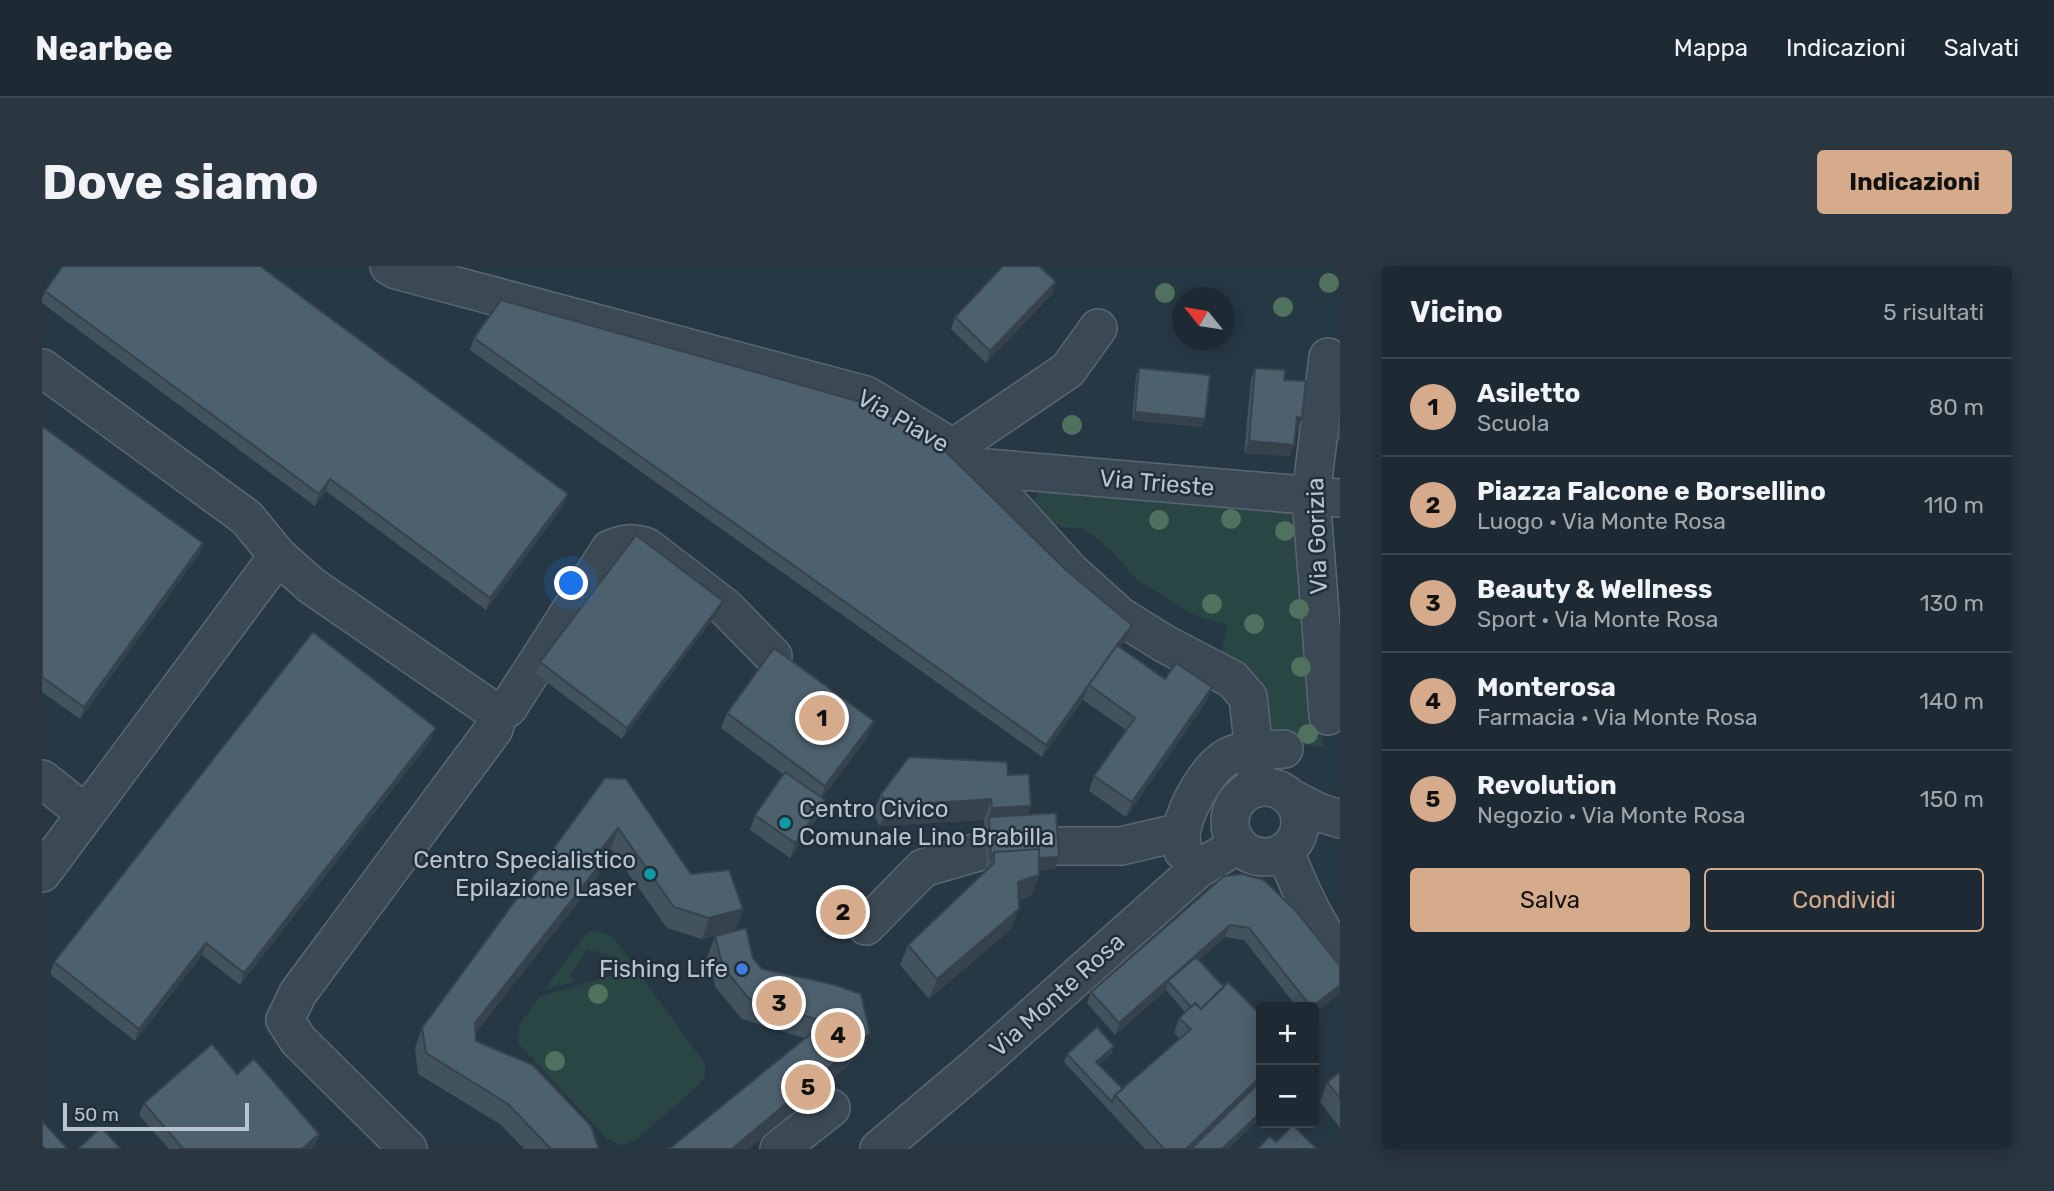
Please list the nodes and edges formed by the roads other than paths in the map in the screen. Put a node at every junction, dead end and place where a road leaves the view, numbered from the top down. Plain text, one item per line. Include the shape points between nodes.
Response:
1 (389, 266) edge
2 (1098, 328) dead end
3 (1328, 357) dead end
4 (42, 368) edge
5 (964, 458) junction
6 (1326, 497) edge
7 (278, 556) junction
8 (773, 656) edge
9 (1328, 716) dead end
10 (496, 722) junction
11 (1269, 749) junction
12 (42, 779) edge
13 (1275, 793) junction
14 (86, 814) junction
15 (1340, 819) edge
16 (1238, 845) junction
17 (1053, 846) edge
18 (985, 850) dead end
19 (1286, 852) junction
20 (42, 873) edge
21 (866, 926) dead end
22 (1340, 957) edge
23 (831, 1108) dead end
24 (408, 1149) edge
25 (779, 1149) edge
26 (879, 1149) edge

1 - 5 street, Via Piave via 866,394
2 - 5 street via 1068,370
3 - 6 street, Via Gorizia
4 - 7 street via 247,518
5 - 6 street, Via Trieste
5 - 11 street, Via Piave via 1071,572 1120,616 1232,679 1248,697
6 - 9 street, Via Gorizia
7 - 10 street
7 - 14 street
8 - 10 street via 724,607 647,547 623,543 610,549
10 - 24 street via 298,993 285,1020 298,1040
11 - 13 street, Via Piave
11 - 17 street via 1233,754 1216,765 1191,807 1182,841
12 - 14 street
13 - 15 street
13 - 16 street via 1247,792 1237,800 1230,822
13 - 19 street via 1298,808 1301,820
14 - 20 street
16 - 19 street via 1266,858
16 - 26 street, Via Monte Rosa via 1198,869
18 - 21 street via 923,868
19 - 22 street via 1325,937
23 - 25 street

